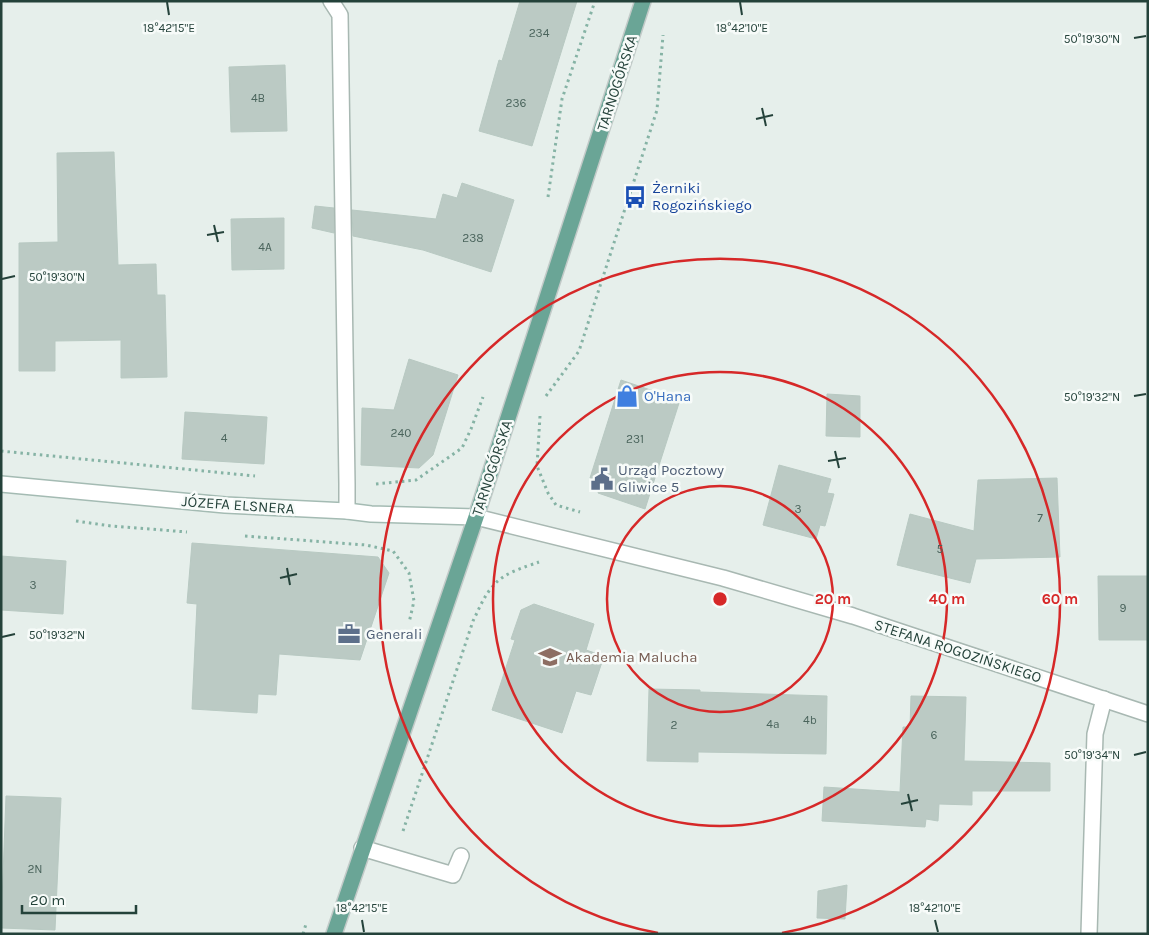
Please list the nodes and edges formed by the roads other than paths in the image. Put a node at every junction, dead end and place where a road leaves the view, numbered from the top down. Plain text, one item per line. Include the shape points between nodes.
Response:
1 (331, 1) edge
2 (643, 1) edge
3 (1, 484) edge
4 (346, 511) junction
5 (476, 517) junction
6 (1104, 699) junction
7 (1148, 714) edge
8 (365, 843) junction
9 (461, 856) dead end
10 (334, 934) edge
11 (1089, 934) edge

1 - 4 street via 340,15
2 - 5 main road, TARNOGÓRSKA
3 - 4 street, JÓZEFA ELSNERA via 225,505
4 - 5 street, JÓZEFA ELSNERA
5 - 6 street, STEFANA ROGOZIŃSKIEGO via 722,578 853,616
5 - 8 main road, TARNOGÓRSKA
6 - 7 street, STEFANA ROGOZIŃSKIEGO
6 - 11 street via 1095,734
8 - 9 street via 453,875
8 - 10 main road, TARNOGÓRSKA

